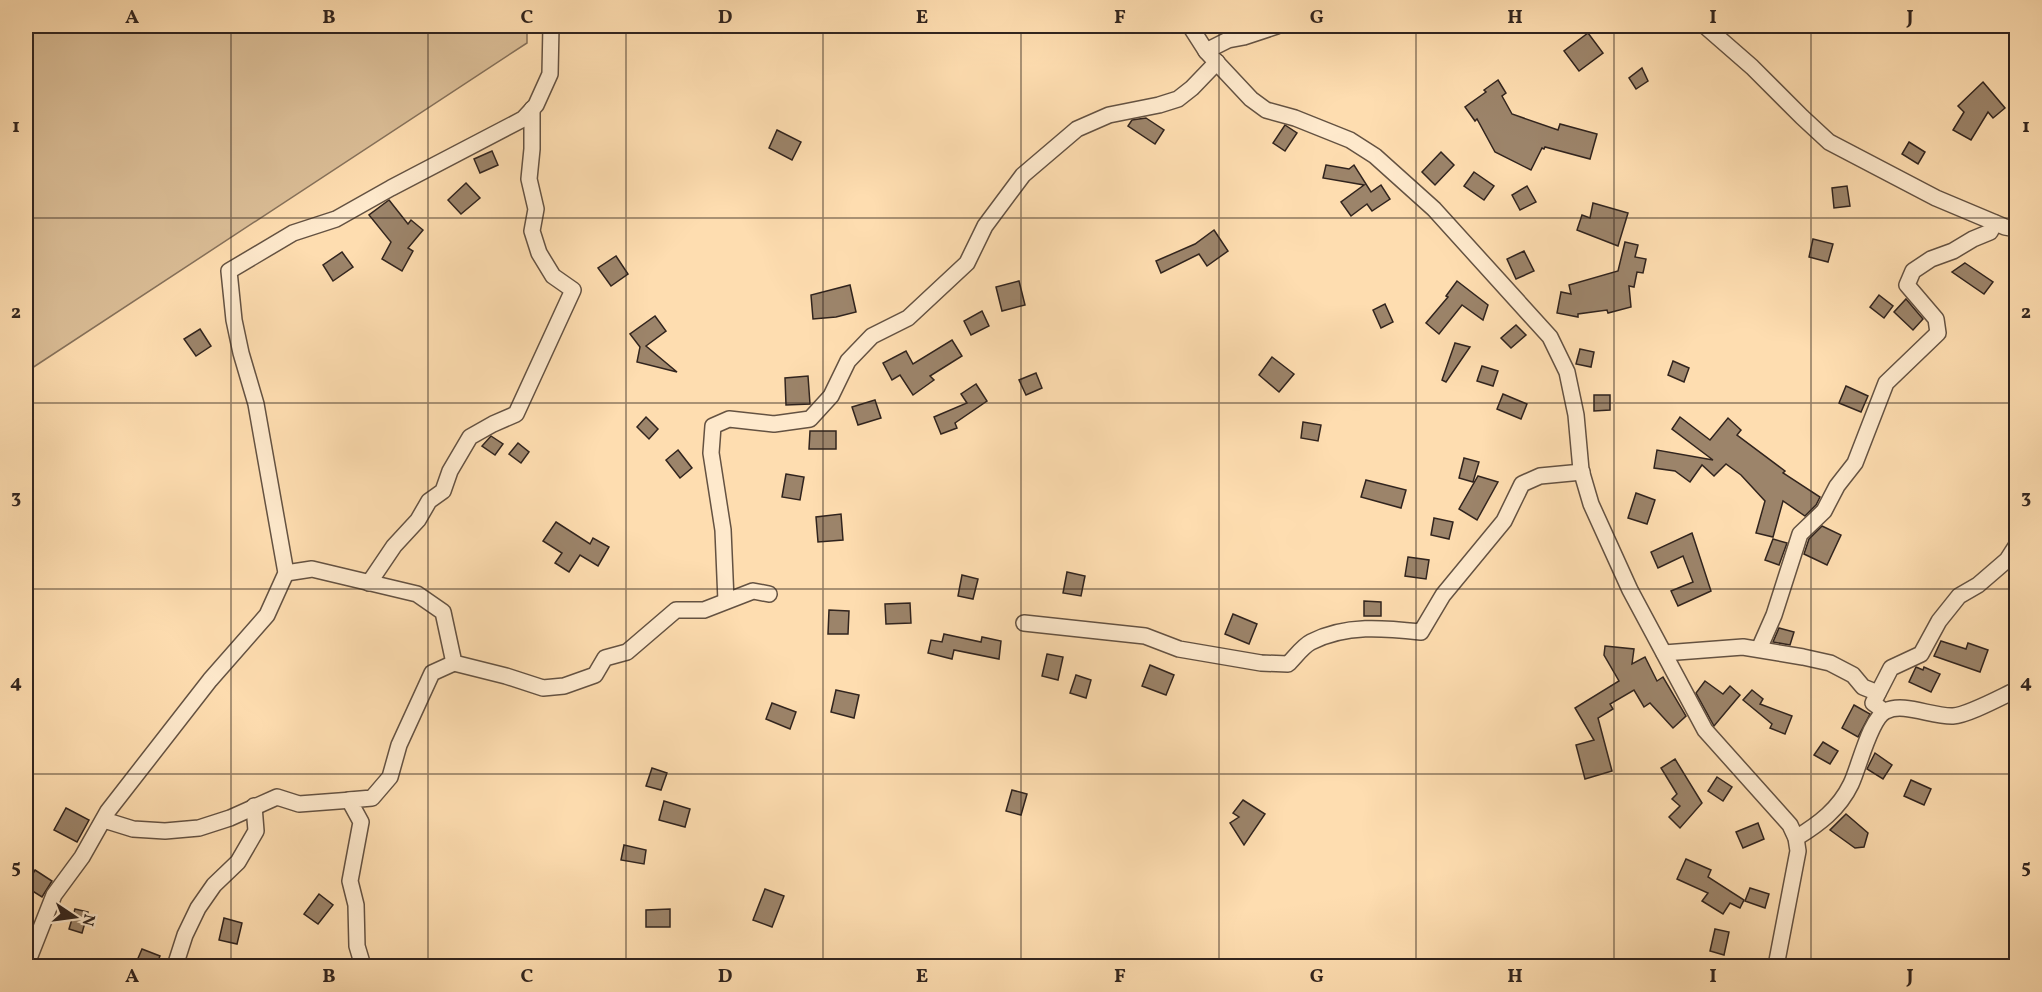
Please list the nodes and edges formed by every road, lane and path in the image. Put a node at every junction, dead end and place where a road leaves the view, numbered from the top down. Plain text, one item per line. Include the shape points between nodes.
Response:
1 (551, 26) edge
2 (1190, 26) edge
3 (1277, 26) edge
4 (1705, 26) edge
5 (1211, 56) junction
6 (532, 109) junction
7 (1995, 223) junction
8 (2016, 229) edge
9 (1582, 472) junction
10 (2016, 546) edge
11 (286, 573) junction
12 (369, 583) junction
13 (769, 594) dead end
14 (726, 601) junction
15 (1024, 623) dead end
16 (1759, 649) junction
17 (1664, 653) junction
18 (454, 663) junction
19 (2016, 690) edge
20 (1878, 693) junction
21 (1884, 711) junction
22 (352, 800) junction
23 (254, 806) junction
24 (104, 820) junction
25 (1796, 838) junction
26 (26, 966) edge
27 (175, 966) edge
28 (363, 966) edge
29 (1776, 966) edge

1 - 6 street via 550,74
2 - 5 street
3 - 5 street via 1228,40
4 - 7 street via 1829,142 1936,198
5 - 9 street via 1266,110 1350,141 1375,156 1434,209 1550,337 1567,372
5 - 14 street via 1192,88 1178,99 1109,115 1077,129 1023,175 986,226 968,263 908,318 872,336 848,361 831,396 810,419 774,424 729,418 714,426 711,453 723,530
6 - 11 street via 512,125 336,219 293,233 229,271 237,331 256,405
6 - 12 street via 529,179 536,209 532,231 539,254 553,276 573,290 516,414 470,437 443,491 429,501
7 - 8 street
7 - 16 street via 1990,232 1913,271 1907,285 1936,319 1938,333 1886,383 1855,463 1824,512 1800,534
9 - 15 street via 1540,476 1522,484 1504,521 1443,595 1421,632 1349,628 1310,642 1288,664 1279,664 1179,649 1145,636
9 - 17 street via 1591,504
10 - 20 street via 2007,560 1959,596 1939,621 1921,654 1891,668
11 - 12 street via 312,569
11 - 24 street via 267,615 210,680
12 - 18 street via 417,594 443,612
13 - 14 street via 753,591
14 - 18 street via 704,610 676,610 627,651 605,658 595,675 564,686 543,688
16 - 17 street
16 - 20 street via 1830,663
17 - 25 street via 1705,730 1790,825
18 - 22 street via 432,673 399,746 390,777 372,798
19 - 21 street via 1957,716 1895,708
20 - 21 street via 1873,703
21 - 25 street via 1837,807
22 - 23 street via 299,804 276,797
22 - 28 street via 361,822 350,881
23 - 24 street via 199,828 133,829
23 - 27 street via 256,831 238,862 214,885 198,908
24 - 26 street via 54,895
25 - 29 street

